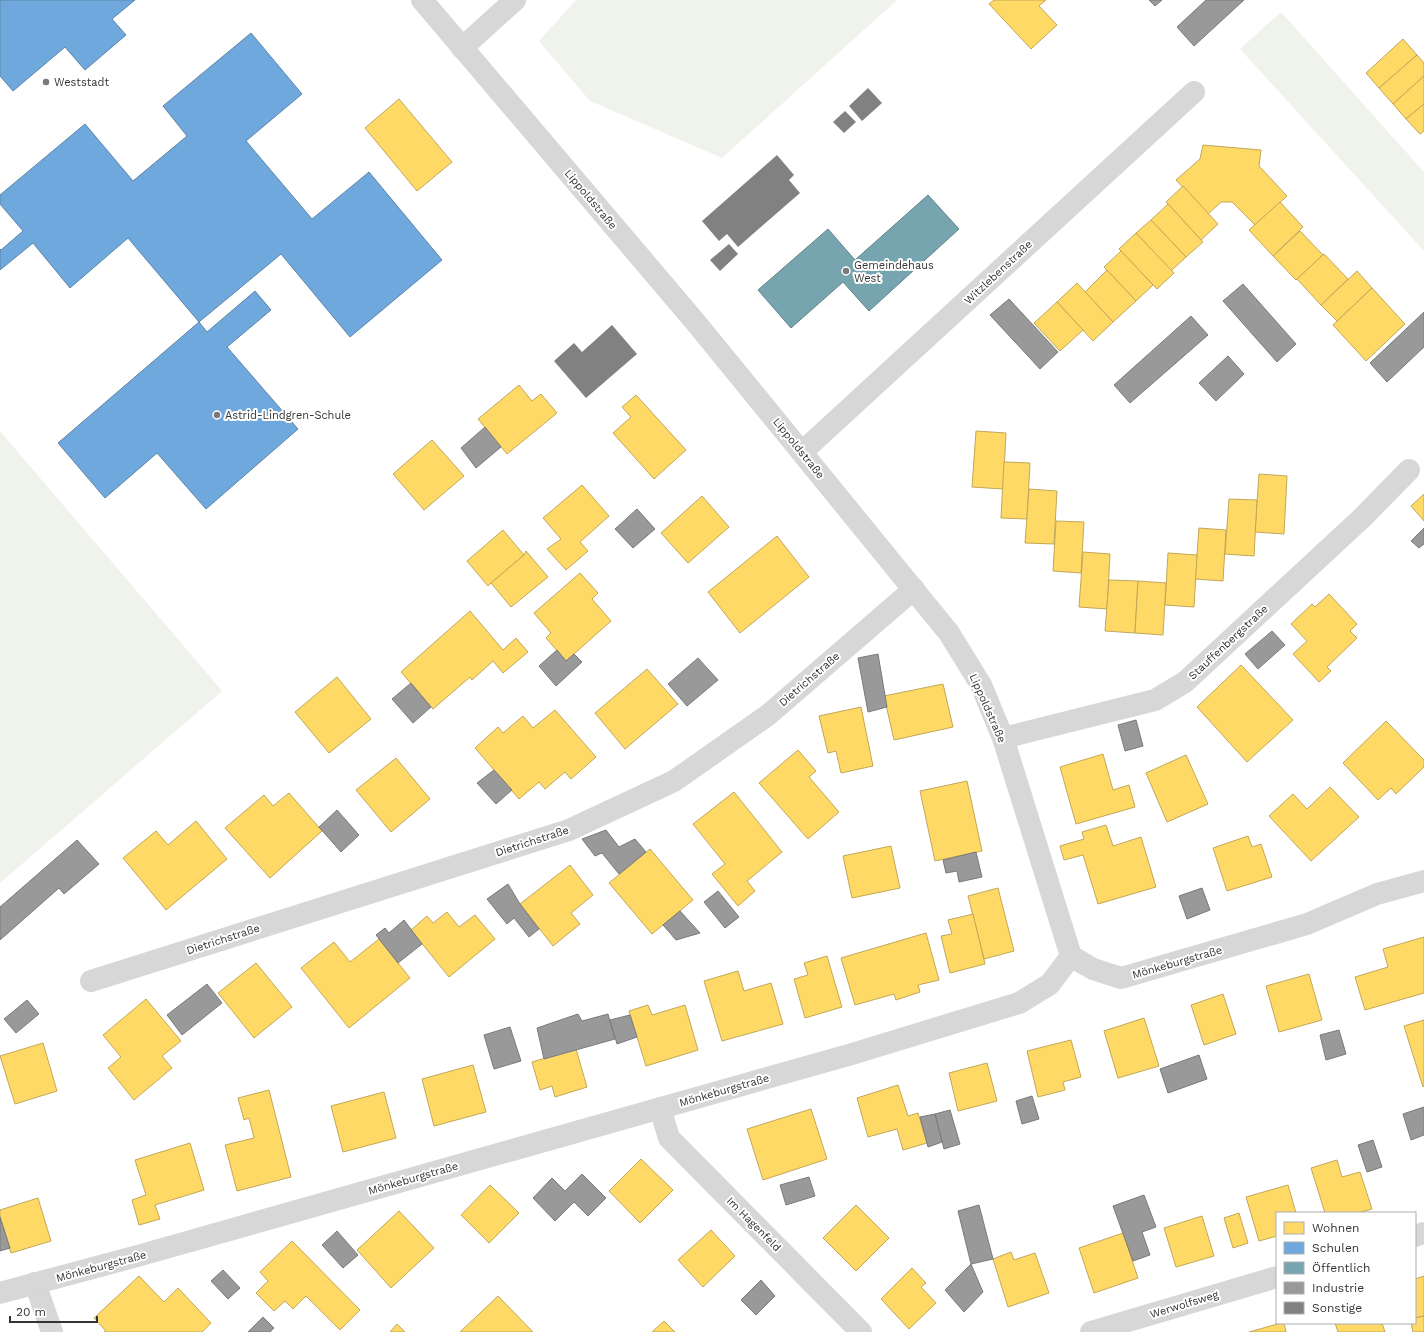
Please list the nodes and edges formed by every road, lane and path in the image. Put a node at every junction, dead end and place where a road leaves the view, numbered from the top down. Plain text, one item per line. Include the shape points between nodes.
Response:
1 (422, 0) edge
2 (516, 0) edge
3 (462, 48) junction
4 (1194, 92) dead end
5 (802, 452) junction
6 (1409, 470) dead end
7 (914, 589) junction
8 (1003, 738) junction
9 (1424, 881) edge
10 (1071, 956) junction
11 (91, 981) dead end
12 (660, 1108) junction
13 (1276, 1277) edge
14 (35, 1283) junction
15 (0, 1293) edge
16 (52, 1332) edge
17 (861, 1332) edge
18 (1092, 1332) edge

1 - 3 street, Lippoldstraße
2 - 3 street
3 - 5 street, Lippoldstraße via 697,324
4 - 5 street, Witzlebenstraße
5 - 7 street, Lippoldstraße
6 - 8 street, Stauffenbergstraße via 1363,517 1185,682 1155,700
7 - 8 street, Lippoldstraße via 949,633 977,679
7 - 11 street, Dietrichstraße via 768,715 674,780 569,830
8 - 10 street, Lippoldstraße
9 - 10 street, Mönkeburgstraße via 1376,894 1308,924 1121,978 1093,969
10 - 12 street, Mönkeburgstraße via 1050,984 1018,1003 852,1054
12 - 14 street, Mönkeburgstraße
12 - 17 street, Im Hagenfeld via 669,1138
13 - 18 street, Werwolfsweg
14 - 15 street, Mönkeburgstraße
14 - 16 street

